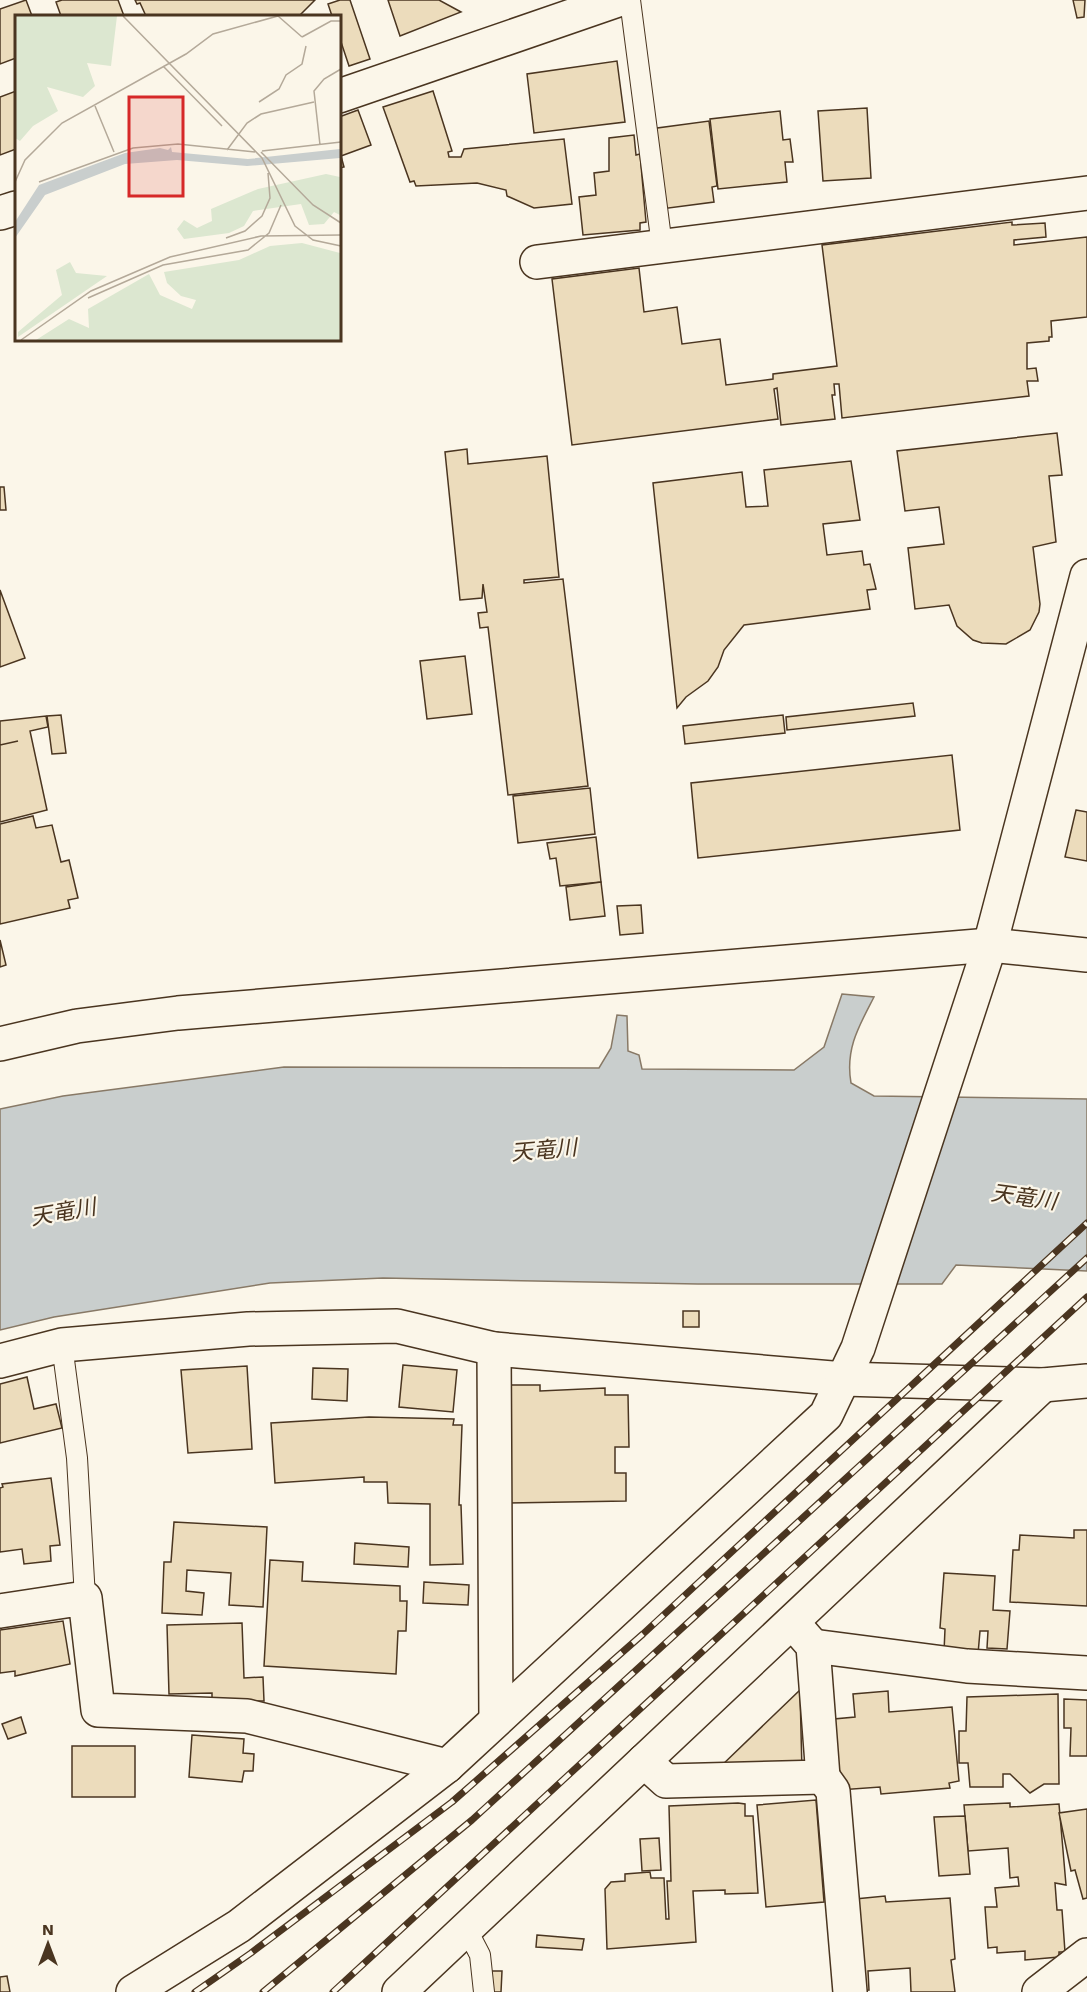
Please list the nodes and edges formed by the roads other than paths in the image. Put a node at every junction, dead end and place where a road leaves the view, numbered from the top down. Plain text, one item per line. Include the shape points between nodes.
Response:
1 (618, 0) edge
2 (630, 0) edge
3 (340, 96) edge
4 (1087, 193) edge
5 (15, 208) edge
6 (0, 213) edge
7 (662, 246) junction
8 (537, 262) dead end
9 (1087, 576) edge
10 (990, 945) junction
11 (1087, 955) edge
12 (0, 1044) edge
13 (62, 1345) junction
14 (494, 1349) junction
15 (0, 1361) edge
16 (844, 1379) junction
17 (1087, 1381) edge
18 (1043, 1385) junction
19 (85, 1598) junction
20 (0, 1611) edge
21 (792, 1622) junction
22 (813, 1646) junction
23 (1087, 1673) edge
24 (496, 1720) junction
25 (644, 1761) junction
26 (447, 1766) junction
27 (823, 1777) junction
28 (466, 1928) junction
29 (1087, 1955) edge
30 (133, 1992) edge
31 (399, 1992) edge
32 (484, 1992) edge
33 (850, 1992) edge
34 (1039, 1992) edge

1 - 3 street
2 - 7 lane
4 - 7 street
5 - 6 street
7 - 8 street
9 - 10 street
10 - 11 street
10 - 12 street via 178,1013 77,1026
10 - 16 street via 858,1348
13 - 14 street via 248,1329 397,1326
13 - 15 street
13 - 19 lane via 77,1458
14 - 16 street
14 - 24 street
16 - 18 street
16 - 24 street via 826,1414
17 - 18 street
18 - 21 street
19 - 20 street
19 - 26 street via 98,1710 247,1716
21 - 22 street
21 - 25 street
22 - 23 street via 967,1666
22 - 27 street
24 - 26 street
25 - 27 street via 666,1781
25 - 28 street
26 - 30 street via 239,1926
27 - 33 street via 833,1791
28 - 31 street
28 - 32 lane via 480,1955
29 - 34 street

